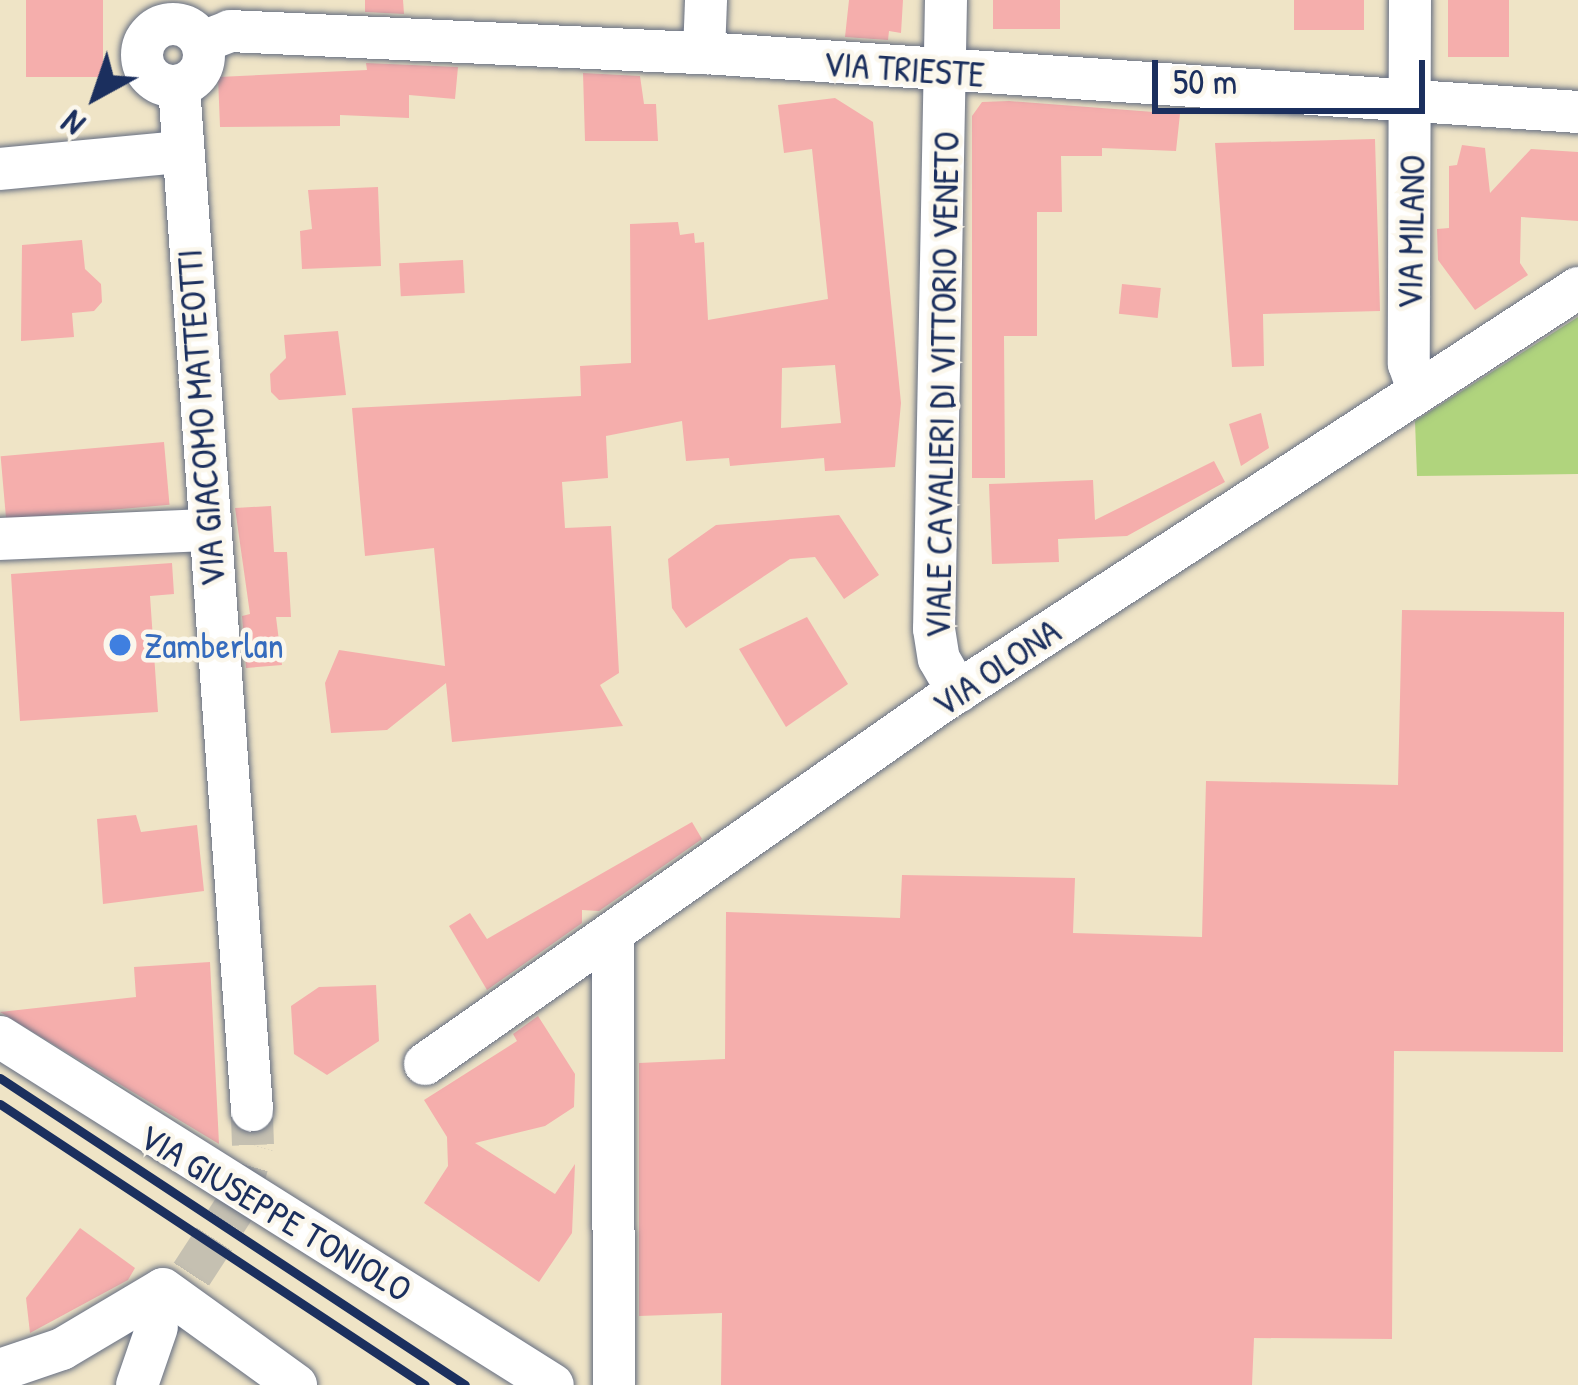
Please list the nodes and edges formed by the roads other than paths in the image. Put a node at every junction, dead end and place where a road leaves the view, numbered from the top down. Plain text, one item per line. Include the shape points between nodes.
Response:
1 (706, 0) edge
2 (946, 0) edge
3 (1410, 0) edge
4 (163, 12) edge
5 (216, 36) junction
6 (704, 53) junction
7 (945, 72) junction
8 (179, 86) junction
9 (1412, 98) junction
10 (1578, 112) edge
11 (181, 152) junction
12 (0, 169) edge
13 (1578, 288) edge
14 (1418, 390) junction
15 (208, 530) junction
16 (0, 539) edge
17 (958, 692) junction
18 (613, 936) junction
19 (0, 1037) edge
20 (425, 1064) dead end
21 (252, 1110) tunnel mouth
22 (157, 1327) tunnel mouth
23 (0, 1370) edge
24 (137, 1385) edge
25 (296, 1385) edge
26 (553, 1385) edge
27 (614, 1385) edge

1 - 6 street
2 - 7 street, VIALE CAVALIERI DI VITTORIO VENETO
3 - 9 street, VIA MILANO
4 - 5 street
4 - 8 street via 142,62 160,84
5 - 6 street, VIA TRIESTE
5 - 8 street via 201,69
6 - 7 street, VIA TRIESTE
7 - 9 street, VIA TRIESTE
7 - 17 street, VIALE CAVALIERI DI VITTORIO VENETO via 934,629 939,659
8 - 11 street, VIA GIACOMO MATTEOTTI
9 - 10 street, VIA TRIESTE
9 - 14 street, VIA MILANO via 1409,364
11 - 12 street
11 - 15 street, VIA GIACOMO MATTEOTTI
13 - 14 street, VIA OLONA
14 - 17 street, VIA OLONA
15 - 16 street
15 - 21 street, VIA GIACOMO MATTEOTTI
17 - 18 street, VIA OLONA
18 - 20 street, VIA OLONA
18 - 27 street
19 - 26 street, VIA GIUSEPPE TONIOLO
22 - 24 street
23 - 25 street via 62,1349 164,1289

